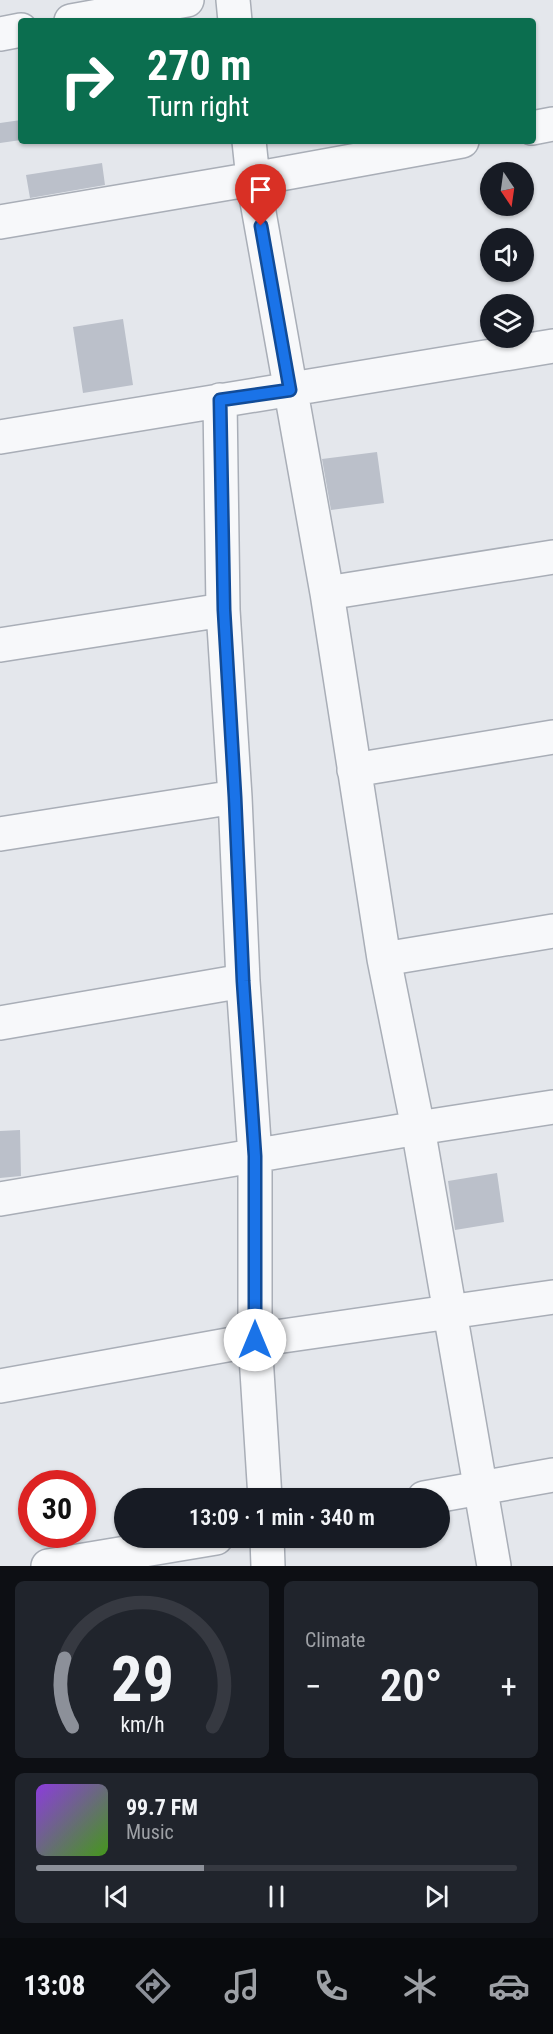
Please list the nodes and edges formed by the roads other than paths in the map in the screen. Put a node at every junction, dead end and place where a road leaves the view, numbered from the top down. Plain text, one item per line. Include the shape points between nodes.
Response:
1 (187, 0) edge
2 (233, 0) edge
3 (88, 18) edge
4 (235, 18) edge
5 (18, 31) edge
6 (0, 34) edge
7 (553, 124) edge
8 (536, 127) edge
9 (249, 144) edge
10 (446, 144) edge
11 (253, 179) junction
12 (0, 222) edge
13 (553, 346) edge
14 (290, 390) junction
15 (220, 400) junction
16 (0, 437) edge
17 (553, 557) edge
18 (327, 593) junction
19 (224, 610) junction
20 (0, 645) edge
21 (553, 737) edge
22 (354, 770) junction
23 (235, 797) junction
24 (0, 834) edge
25 (553, 931) edge
26 (384, 959) junction
27 (243, 981) junction
28 (0, 1023) edge
29 (553, 1107) edge
30 (418, 1128) junction
31 (255, 1156) junction
32 (0, 1199) edge
33 (553, 1297) edge
34 (450, 1313) junction
35 (255, 1340) junction
36 (0, 1386) edge
37 (553, 1475) edge
38 (264, 1488) edge
39 (480, 1488) junction
40 (450, 1493) edge
41 (156, 1548) edge
42 (267, 1548) edge
43 (48, 1566) edge
44 (268, 1566) edge
45 (494, 1566) edge

1 - 3 street
2 - 4 street
5 - 6 street
7 - 8 street
9 - 11 street
10 - 11 street
11 - 12 street
11 - 14 street
13 - 14 street
14 - 15 street
14 - 18 street
15 - 16 street
15 - 19 street
17 - 18 street
18 - 22 street
19 - 20 street
19 - 23 street
21 - 22 street
22 - 26 street
23 - 24 street
23 - 27 street
25 - 26 street
26 - 30 street
27 - 28 street
27 - 31 street
29 - 30 street
30 - 31 street
30 - 34 street
31 - 32 street
31 - 35 street
33 - 34 street
34 - 35 street
34 - 39 street
35 - 36 street
35 - 38 street
37 - 39 street
39 - 40 street
39 - 45 street
41 - 43 street
42 - 44 street

